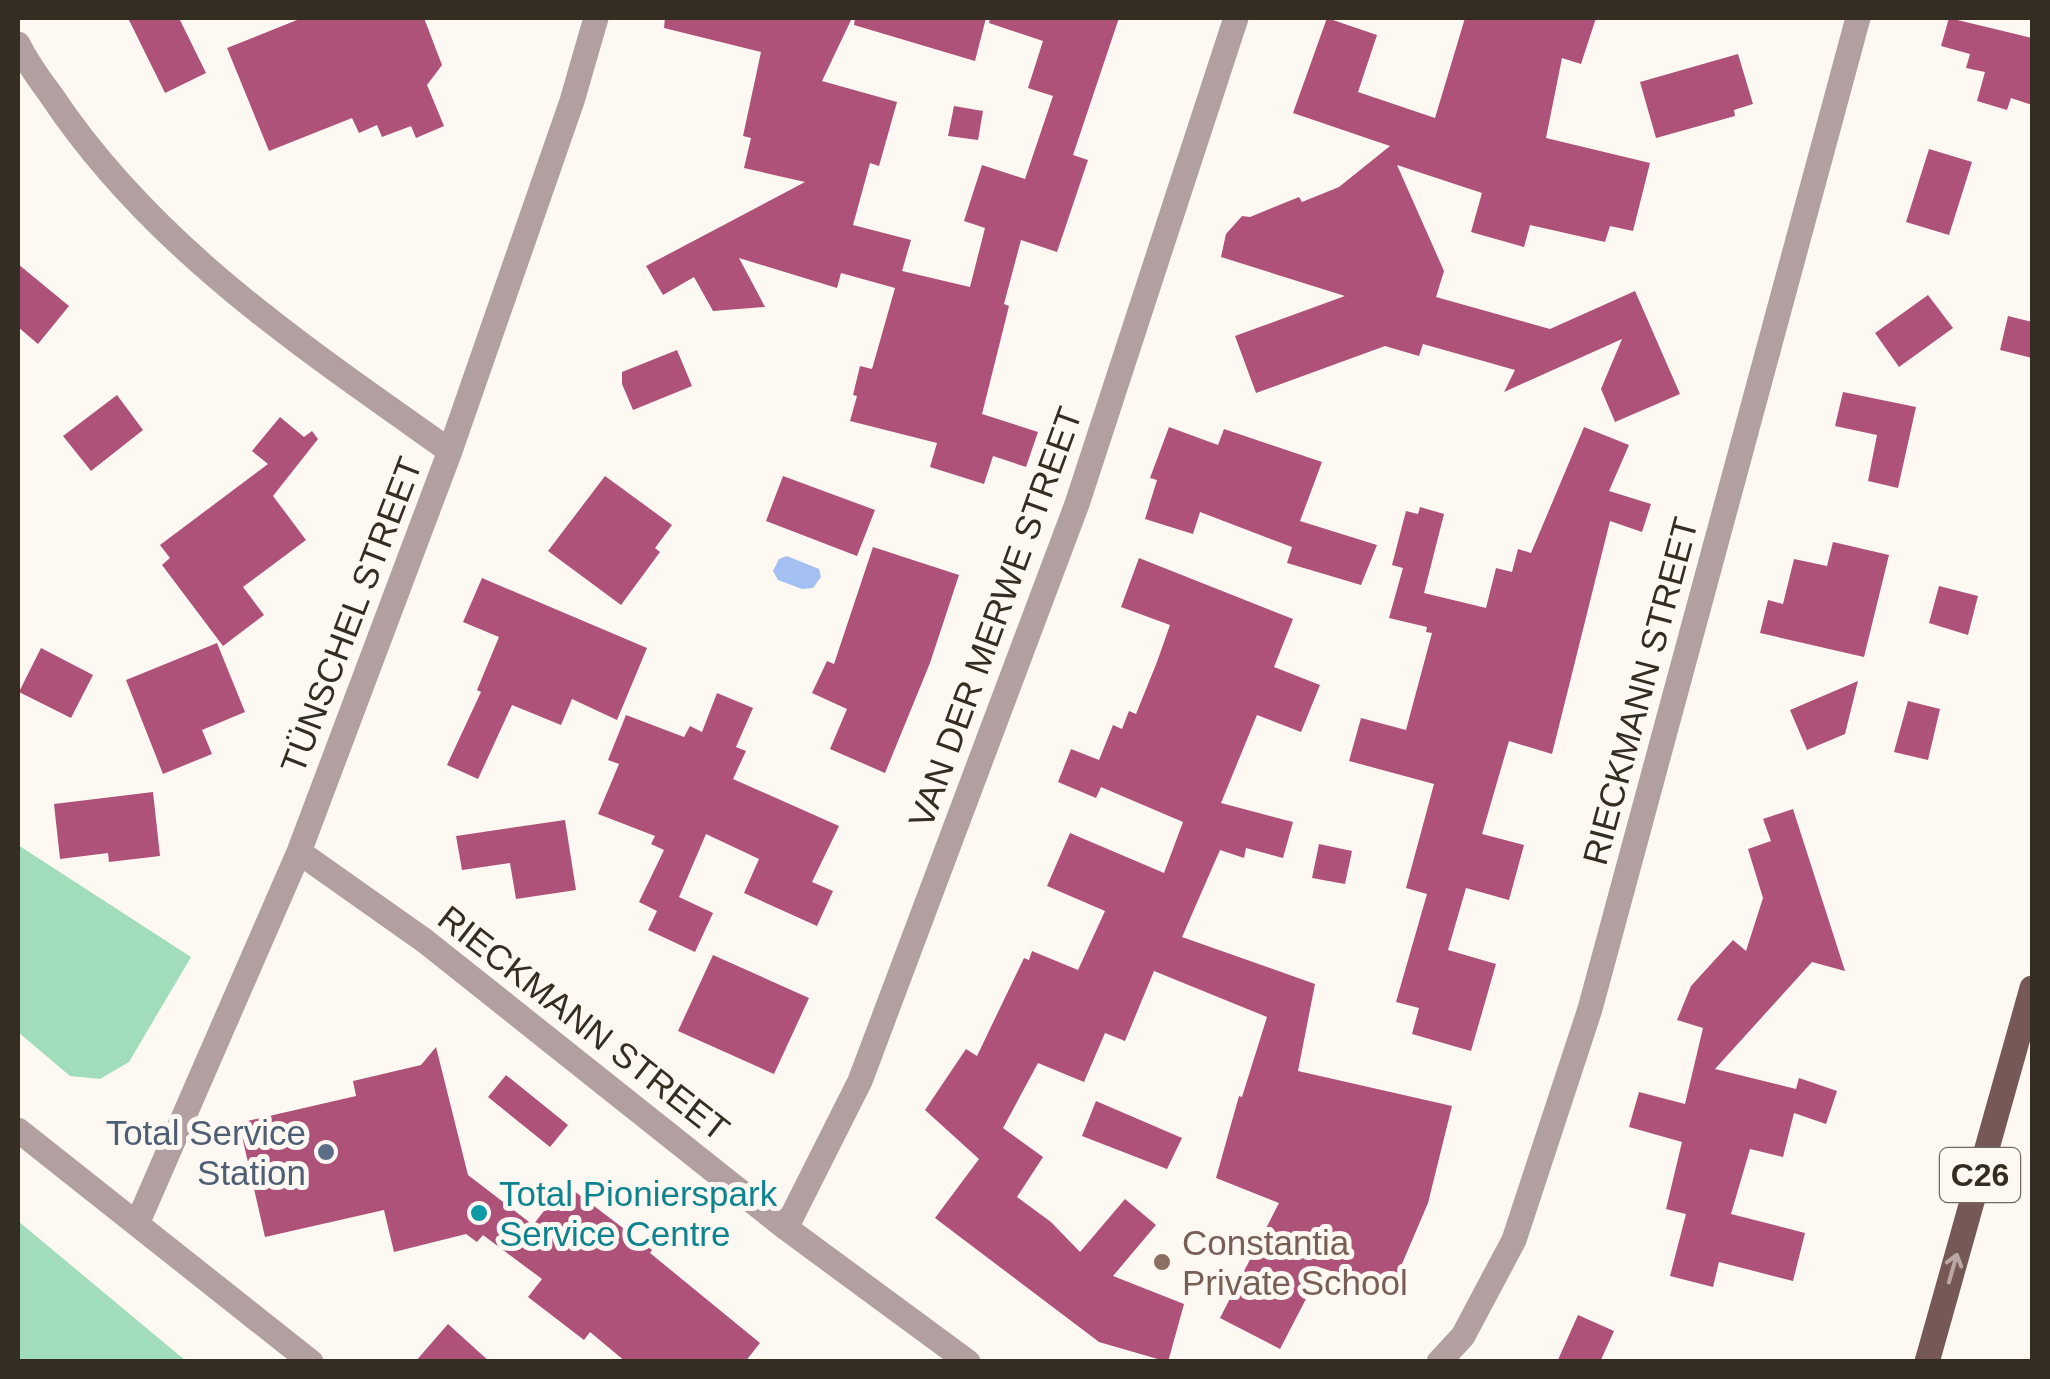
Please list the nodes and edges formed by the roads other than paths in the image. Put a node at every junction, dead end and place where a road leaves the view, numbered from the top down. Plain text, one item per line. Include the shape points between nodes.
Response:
1 (596, 18) edge
2 (1236, 18) edge
3 (1858, 18) edge
4 (18, 44) edge
5 (450, 451) junction
6 (299, 852) junction
7 (2031, 998) edge
8 (18, 1130) edge
9 (137, 1224) junction
10 (786, 1228) junction
11 (311, 1362) edge
12 (968, 1362) edge
13 (1438, 1362) edge
14 (1927, 1362) edge

1 - 5 street, TÜNSCHEL STREET
2 - 10 street, VAN DER MERWE STREET via 1078,504 860,1081
3 - 13 street, RIECKMANN STREET via 1590,1009 1514,1240 1464,1336
4 - 5 street via 77,134 150,219 274,326
5 - 6 street, TÜNSCHEL STREET
6 - 9 street, TÜNSCHEL STREET
6 - 10 street, RIECKMANN STREET via 426,941
14 -> 7 main road, C26
8 - 9 street
9 - 11 street
10 - 12 street, RIECKMANN STREET

